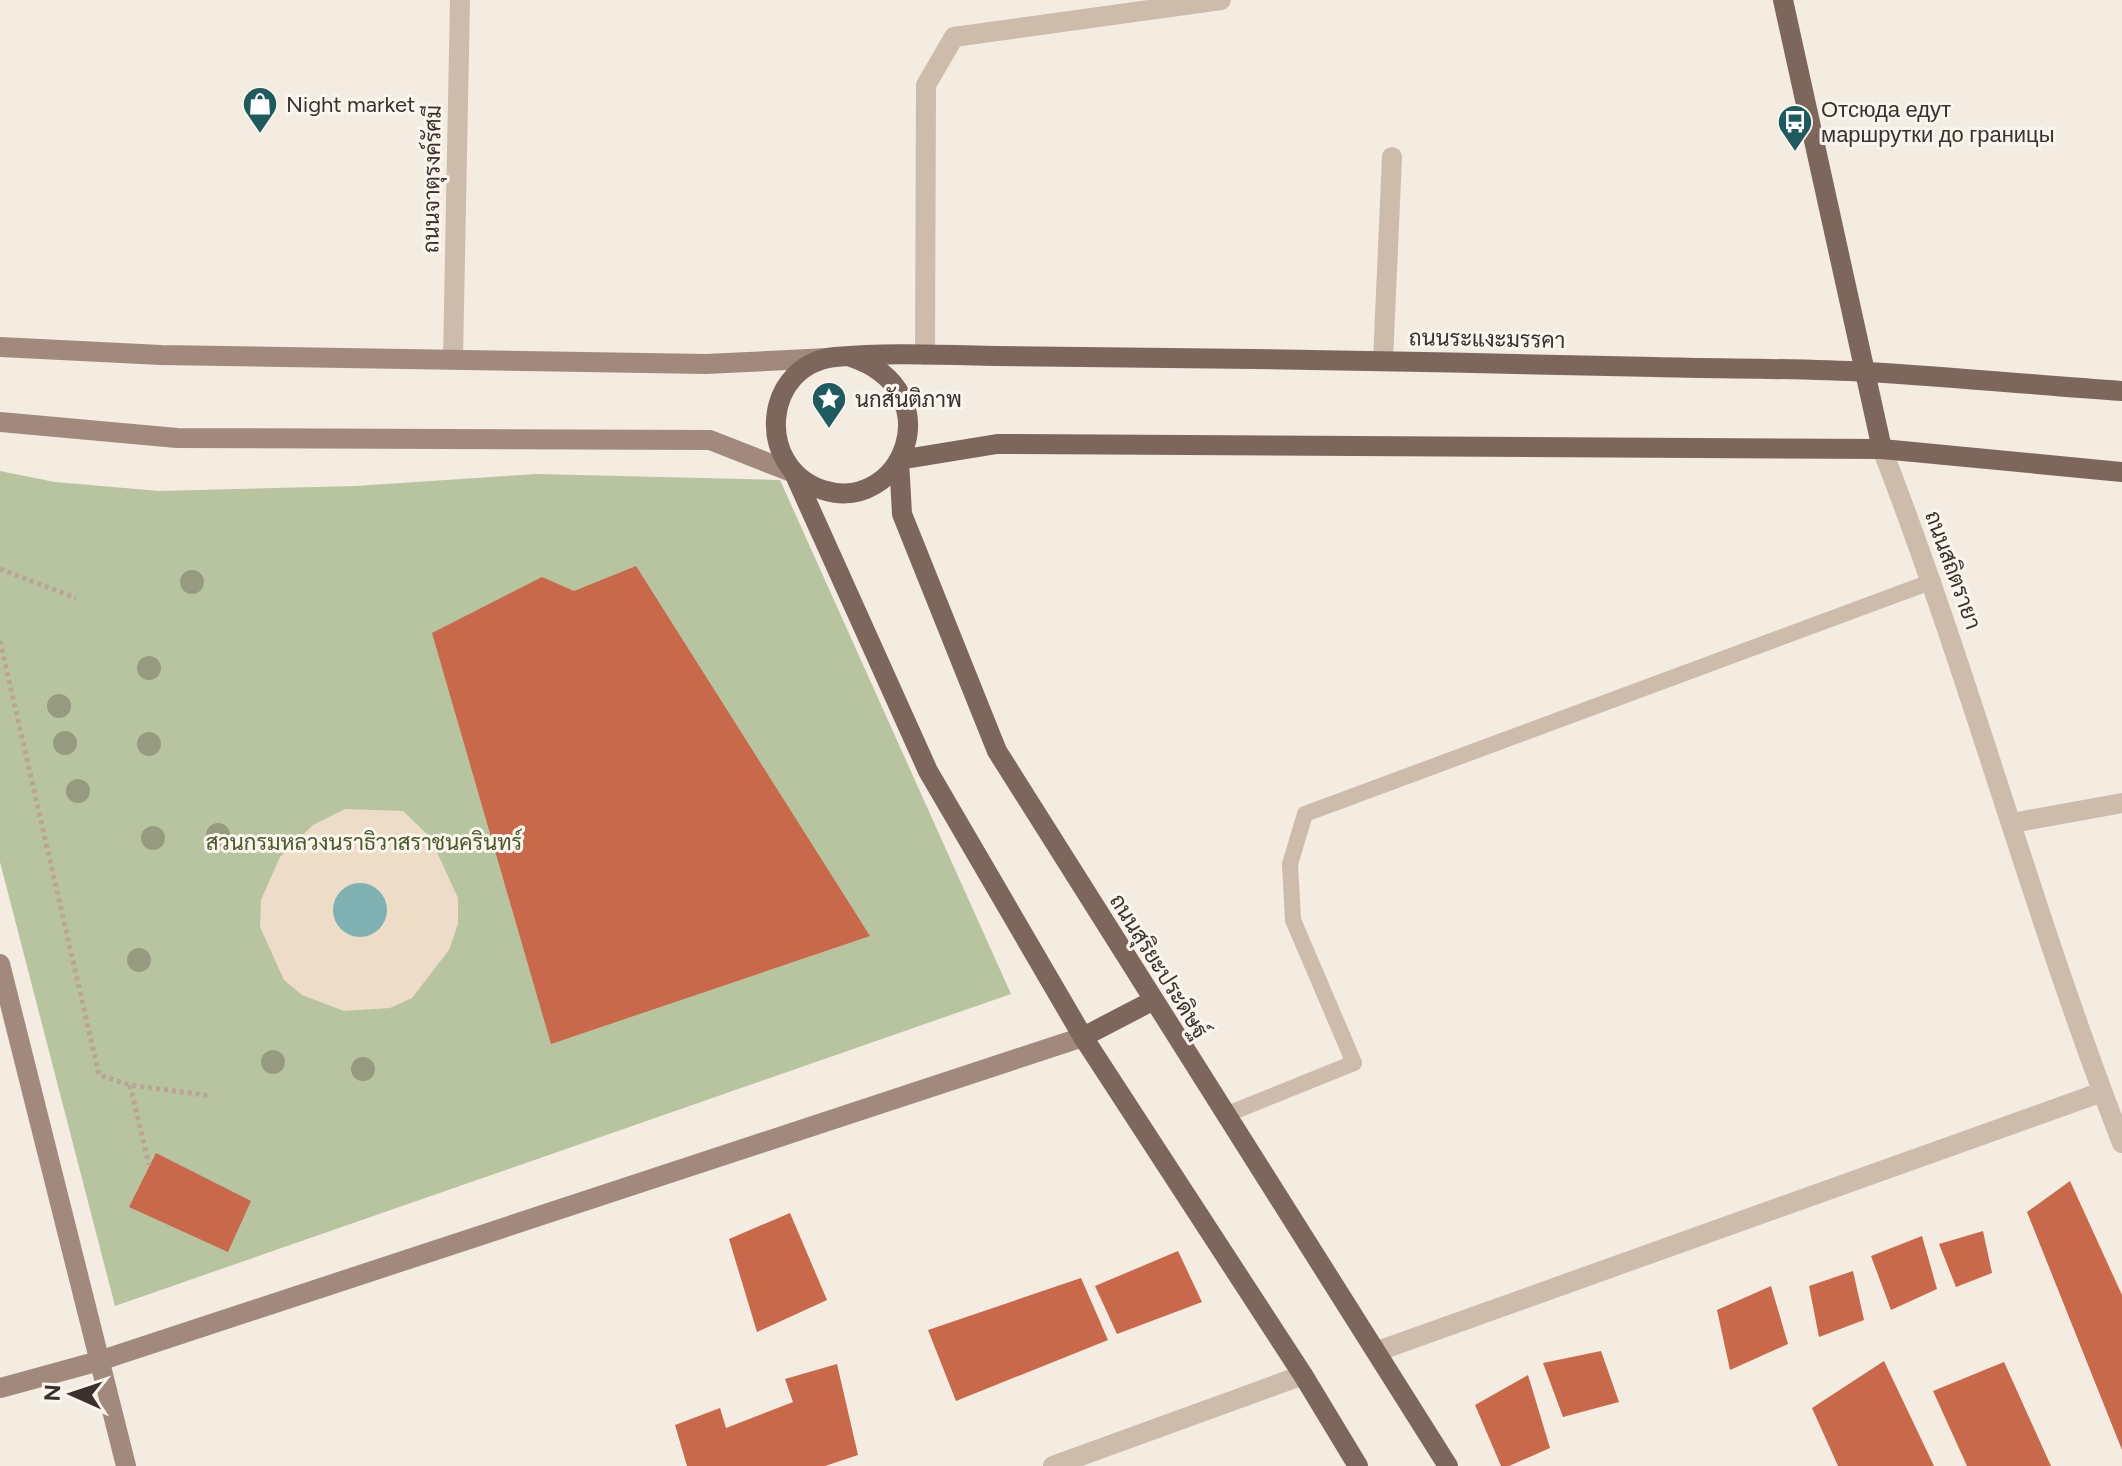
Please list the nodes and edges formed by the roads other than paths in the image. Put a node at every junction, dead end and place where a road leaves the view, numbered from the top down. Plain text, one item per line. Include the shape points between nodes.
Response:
1 (460, 0) edge
2 (1221, 0) edge
3 (1783, 0) edge
4 (1392, 157) dead end
5 (0, 347) edge
6 (925, 355) junction
7 (841, 357) junction
8 (453, 359) junction
9 (1383, 361) junction
10 (1865, 372) junction
11 (2122, 391) edge
12 (0, 422) edge
13 (1882, 449) junction
14 (899, 460) junction
15 (2122, 472) edge
16 (794, 473) junction
17 (1933, 581) junction
18 (2122, 803) edge
19 (2012, 823) junction
20 (0, 964) edge
21 (4, 997) edge
22 (1152, 1001) junction
23 (1083, 1037) junction
24 (2102, 1092) junction
25 (1225, 1115) junction
26 (2122, 1143) edge
27 (1378, 1351) junction
28 (99, 1361) junction
29 (1303, 1375) junction
30 (0, 1388) edge
31 (126, 1466) edge
32 (1053, 1466) edge
33 (1358, 1466) edge
34 (1448, 1466) edge

1 - 8 street, ถนนจาตุรงค์รัศมี
2 - 6 street via 954,37 926,85
3 - 10 main road, ถนนสถิตรายา
4 - 9 street
5 - 8 street
6 - 7 main road, ถนนระแงะมรรคา
6 - 9 main road, ถนนระแงะมรรคา
7 - 8 street via 706,364
7 - 14 main road via 872,364 903,396 909,417
7 - 16 main road via 812,363 781,393 774,435
9 - 10 main road, ถนนระแงะมรรคา
10 - 11 main road, ถนนระแงะมรรคา
10 - 13 main road, ถนนสถิตรายา
12 - 16 street via 177,438 710,440
13 - 14 main road via 997,444
13 - 15 main road
13 - 17 street, ถนนสถิตรายา
14 - 16 main road via 886,476 850,492 829,492
14 - 22 main road, ถนนสุริยะประดิษฐ์ via 902,514 997,751
16 - 23 main road via 928,771
17 - 19 street, ถนนสถิตรายา
17 - 25 lane via 1305,814 1290,864 1293,920 1354,1063
18 - 19 street
19 - 24 street, ถนนสถิตรายา
20 - 21 street
21 - 28 street
22 - 23 main road
22 - 25 main road, ถนนสุริยะประดิษฐ์
23 - 28 street
23 - 29 main road
24 - 26 street, ถนนสถิตรายา
24 - 27 street
25 - 27 main road, ถนนสุริยะประดิษฐ์
27 - 34 main road, ถนนสุริยะประดิษฐ์
28 - 30 street
28 - 31 street
29 - 32 street
29 - 33 main road

